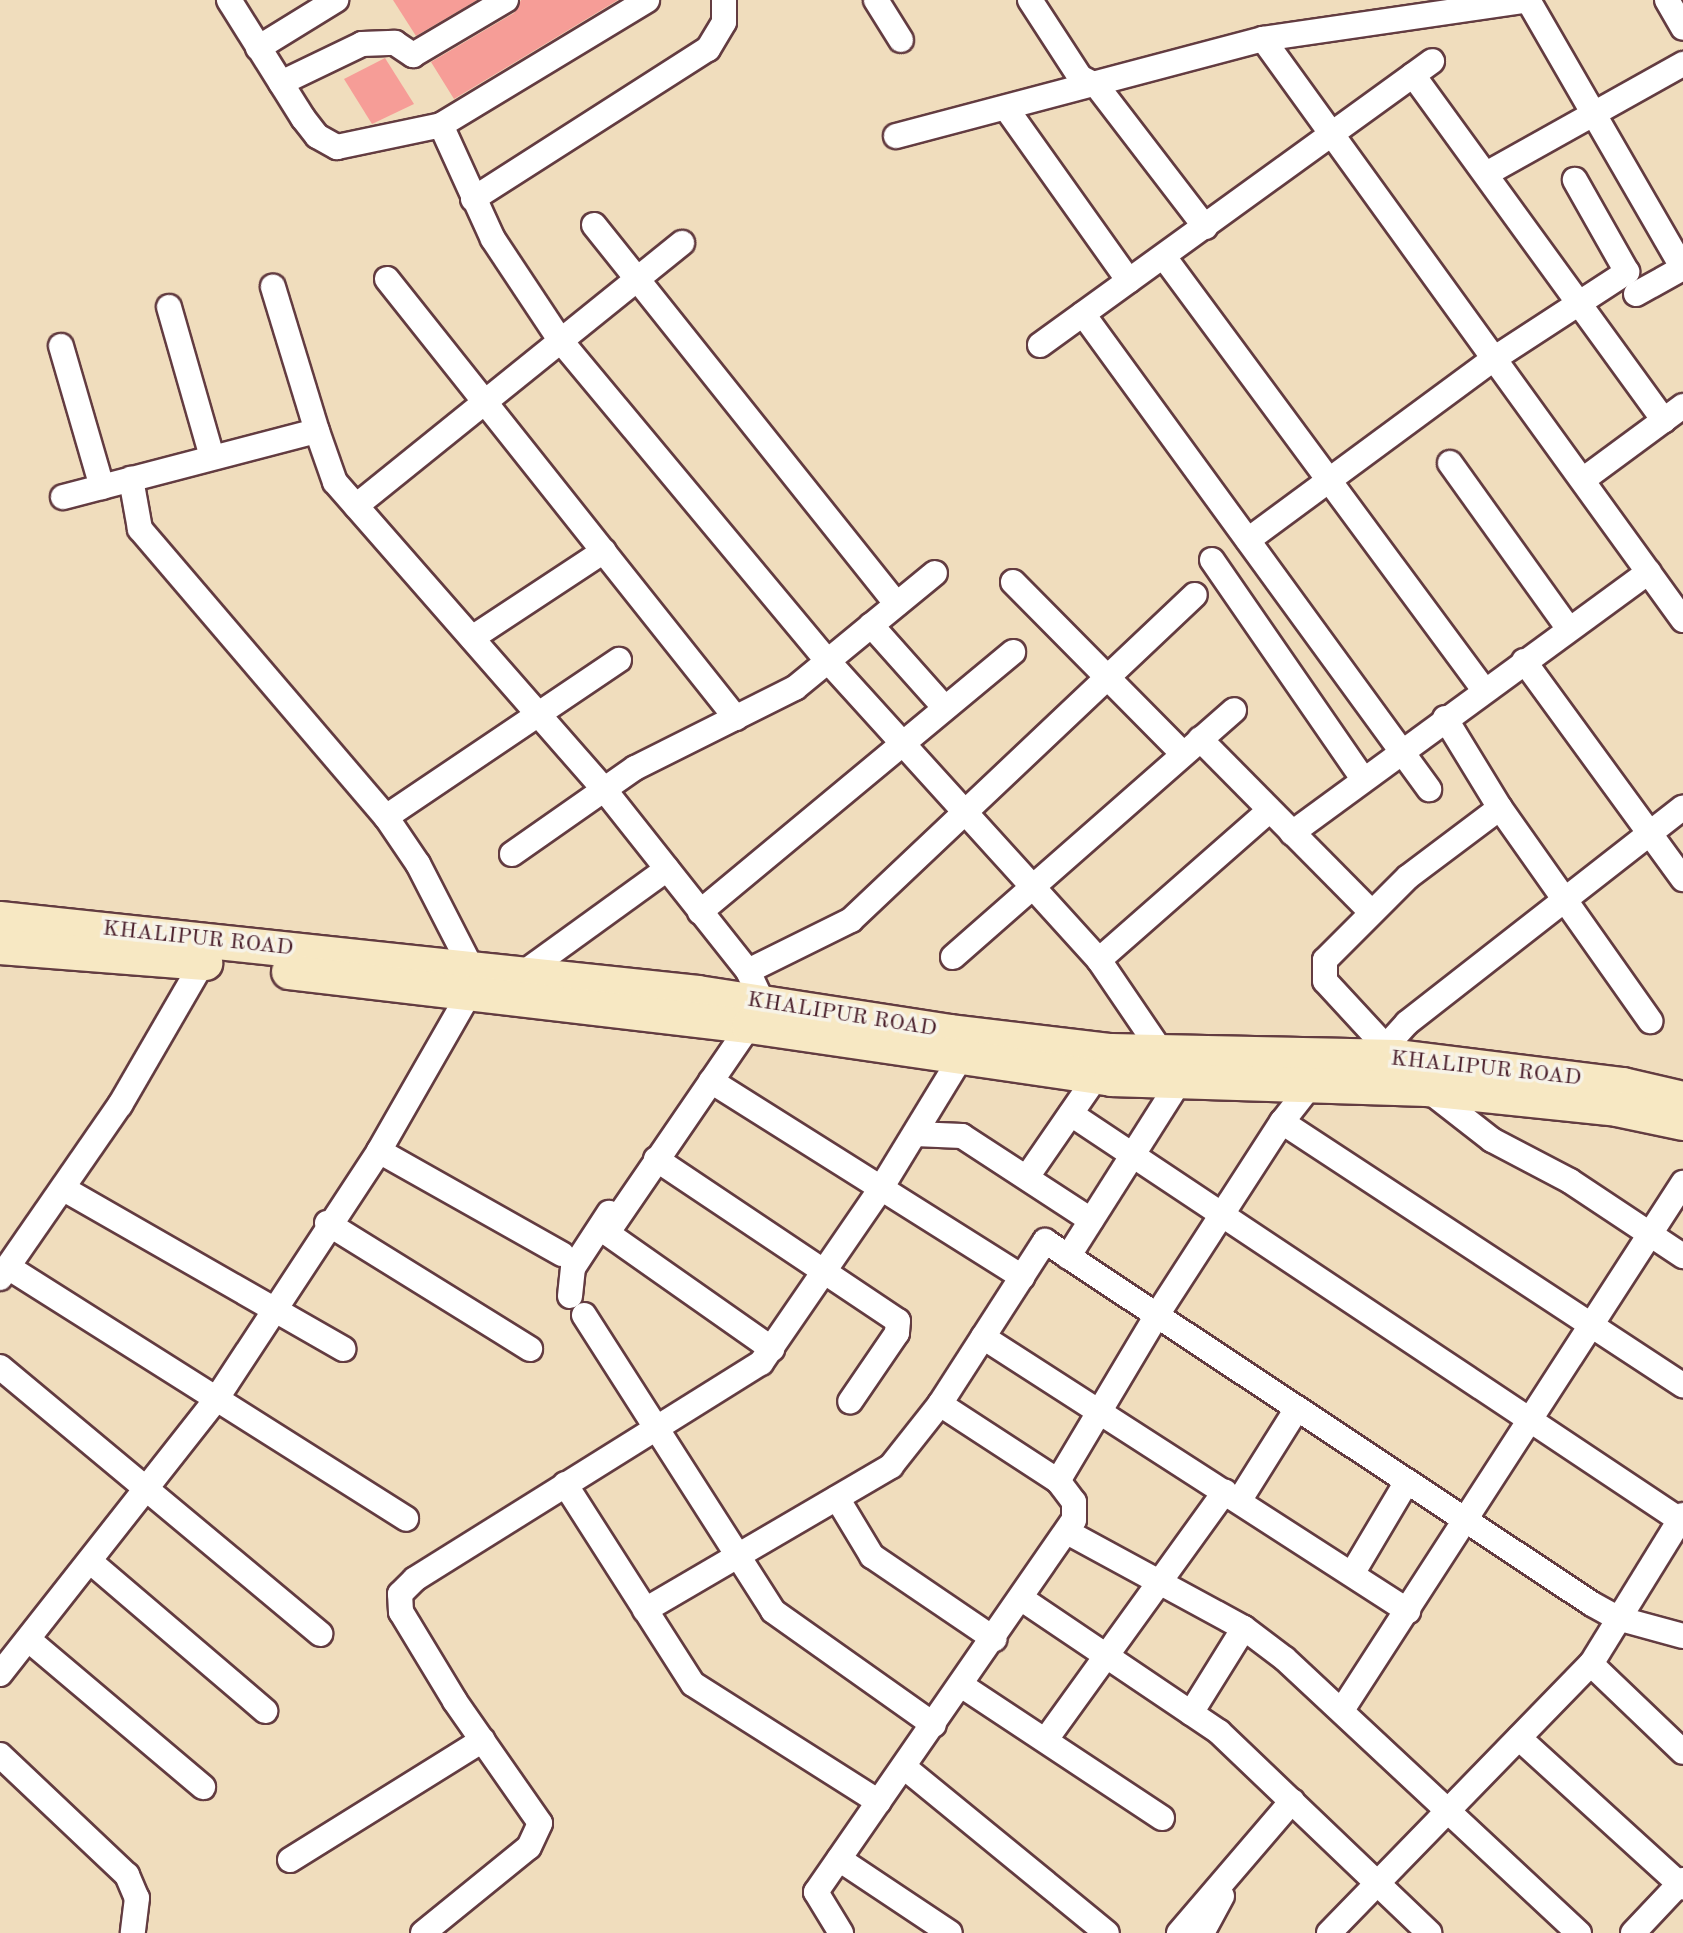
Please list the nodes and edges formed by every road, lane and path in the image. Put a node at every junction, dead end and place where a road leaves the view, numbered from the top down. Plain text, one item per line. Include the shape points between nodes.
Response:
1 (229, 0) edge
2 (336, 0) edge
3 (506, 0) edge
4 (647, 0) edge
5 (724, 0) edge
6 (876, 0) edge
7 (1030, 0) edge
8 (1529, 0) edge
9 (1667, 0) edge
10 (1438, 7) edge
11 (1386, 10) edge
12 (1683, 28) edge
13 (1263, 39) junction
14 (901, 40) dead end
15 (258, 48) junction
16 (1683, 64) edge
17 (281, 83) junction
18 (1097, 86) junction
19 (1006, 108) junction
20 (1594, 114) junction
21 (441, 125) junction
22 (1333, 135) junction
23 (896, 136) dead end
24 (1486, 174) junction
25 (1575, 180) dead end
26 (473, 199) junction
27 (594, 225) dead end
28 (1205, 227) junction
29 (682, 243) dead end
30 (1164, 257) junction
31 (1683, 268) edge
32 (387, 279) dead end
33 (635, 280) junction
34 (1129, 281) junction
35 (273, 287) dead end
36 (1636, 294) dead end
37 (1579, 303) junction
38 (169, 307) dead end
39 (1083, 314) junction
40 (560, 340) junction
41 (1040, 345) dead end
42 (61, 346) dead end
43 (1495, 358) junction
44 (486, 401) junction
45 (1673, 413) edge
46 (317, 431) junction
47 (212, 457) junction
48 (1450, 463) dead end
49 (131, 479) junction
50 (1584, 479) junction
51 (1330, 480) junction
52 (102, 487) junction
53 (63, 497) dead end
54 (356, 506) junction
55 (1248, 540) junction
56 (604, 551) junction
57 (1212, 560) dead end
58 (1649, 572) junction
59 (935, 573) dead end
60 (1013, 582) dead end
61 (1195, 595) dead end
62 (897, 604) junction
63 (1679, 604) edge
64 (871, 625) junction
65 (1569, 629) junction
66 (472, 638) junction
67 (1013, 652) dead end
68 (619, 660) dead end
69 (827, 660) junction
70 (1524, 661) junction
71 (1108, 678) junction
72 (1484, 690) junction
73 (945, 708) junction
74 (1234, 710) dead end
75 (537, 712) junction
76 (736, 718) junction
77 (1445, 718) junction
78 (904, 743) junction
79 (1192, 746) junction
80 (1400, 750) junction
81 (1363, 779) junction
82 (603, 788) junction
83 (1429, 789) dead end
84 (1683, 807) edge
85 (1500, 808) junction
86 (1270, 810) junction
87 (968, 813) junction
88 (386, 817) junction
89 (1292, 833) junction
90 (1648, 833) junction
91 (512, 854) dead end
92 (667, 869) junction
93 (1683, 879) edge
94 (1035, 886) junction
95 (1567, 897) junction
96 (700, 912) junction
97 (1371, 912) junction
98 (0, 919) edge
99 (0, 947) edge
100 (953, 957) dead end
101 (1099, 960) junction
102 (203, 962) junction
103 (522, 974) junction
104 (471, 980) junction
105 (754, 1011) junction
106 (1650, 1021) dead end
107 (967, 1047) junction
108 (1380, 1051) junction
109 (1335, 1056) junction
110 (1171, 1068) junction
111 (1096, 1077) junction
112 (711, 1081) junction
113 (1309, 1086) junction
114 (1357, 1087) junction
115 (1427, 1089) junction
116 (1683, 1099) edge
117 (1071, 1114) junction
118 (1282, 1122) junction
119 (1683, 1123) edge
120 (915, 1134) junction
121 (379, 1151) junction
122 (1135, 1158) junction
123 (656, 1159) junction
124 (1027, 1177) junction
125 (1683, 1183) edge
126 (64, 1189) junction
127 (880, 1190) junction
128 (1221, 1216) junction
129 (1091, 1220) junction
130 (327, 1223) junction
131 (1650, 1237) junction
132 (562, 1254) dead end
133 (1683, 1256) edge
134 (1068, 1257) junction
135 (4, 1272) edge
136 (824, 1272) junction
137 (1022, 1277) junction
138 (275, 1307) junction
139 (1155, 1318) junction
140 (1592, 1324) junction
141 (983, 1337) junction
142 (343, 1349) dead end
143 (530, 1349) dead end
144 (772, 1349) junction
145 (0, 1367) edge
146 (1683, 1385) edge
147 (215, 1401) junction
148 (850, 1402) dead end
149 (940, 1404) junction
150 (1098, 1409) junction
151 (1296, 1410) junction
152 (1530, 1417) junction
153 (660, 1431) junction
154 (1058, 1481) junction
155 (1406, 1483) junction
156 (565, 1484) junction
157 (146, 1493) junction
158 (1232, 1496) junction
159 (837, 1498) junction
160 (406, 1519) dead end
161 (1462, 1519) junction
162 (1682, 1519) edge
163 (1069, 1533) junction
164 (739, 1555) junction
165 (92, 1563) junction
166 (1352, 1574) junction
167 (1162, 1583) junction
168 (1022, 1599) junction
169 (645, 1610) junction
170 (1408, 1611) junction
171 (1617, 1618) junction
172 (1244, 1628) junction
173 (320, 1634) dead end
174 (1683, 1636) edge
175 (994, 1639) junction
176 (29, 1640) junction
177 (1108, 1656) junction
178 (1591, 1664) junction
179 (0, 1674) edge
180 (961, 1685) junction
181 (1342, 1710) junction
182 (265, 1711) dead end
183 (1191, 1713) junction
184 (934, 1725) junction
185 (1047, 1738) junction
186 (1519, 1738) junction
187 (483, 1740) junction
188 (1681, 1746) edge
189 (0, 1755) edge
190 (904, 1767) junction
191 (203, 1787) dead end
192 (879, 1802) junction
193 (1292, 1802) junction
194 (1452, 1812) junction
195 (1162, 1818) dead end
196 (839, 1859) junction
197 (290, 1860) dead end
198 (1379, 1884) junction
199 (1682, 1884) edge
200 (133, 1933) edge
201 (423, 1933) edge
202 (841, 1933) edge
203 (950, 1933) edge
204 (1107, 1933) edge
205 (1179, 1933) edge
206 (1202, 1933) edge
207 (1329, 1933) edge
208 (1429, 1933) edge
209 (1579, 1933) edge
210 (1633, 1933) edge

1 - 15 street
2 - 15 street
3 - 17 street via 413,55 395,43 362,44
4 - 21 street
5 - 26 street via 724,22 708,49
6 - 14 street
7 - 18 street via 1080,77
8 - 10 street
8 - 20 street
9 - 12 street
10 - 11 street
11 - 13 street
13 - 18 street
13 - 22 street
15 - 17 street
16 - 20 street
17 - 21 street via 317,136 337,147
18 - 19 street
18 - 28 street
19 - 23 street
19 - 34 street
20 - 24 street
20 - 31 street
21 - 26 street
22 - 24 street via 1423,68
22 - 28 street
22 - 43 street
24 - 37 street
25 - 37 street via 1627,272
26 - 40 street
27 - 33 street
28 - 30 street
29 - 33 street
30 - 34 street
30 - 51 street
31 - 36 street
32 - 44 street
33 - 40 street
33 - 62 street
34 - 39 street
35 - 46 street
37 - 43 street
37 - 45 street
38 - 47 street
39 - 41 street
39 - 55 street
40 - 44 street
40 - 69 street
42 - 52 street
43 - 50 street
43 - 51 street
44 - 54 street
44 - 56 street
45 - 50 street
46 - 47 street
46 - 54 street via 335,482
47 - 49 street
48 - 65 street
49 - 52 street
49 - 88 street via 140,529
50 - 58 street
51 - 55 street
51 - 72 street
52 - 53 street
54 - 66 street
55 - 80 street
56 - 66 street
56 - 76 street
57 - 81 street
58 - 63 street
58 - 65 street
59 - 62 street
60 - 71 street
61 - 71 street
62 - 64 street
64 - 69 street
64 - 73 street
65 - 70 street
66 - 75 street
67 - 73 street
68 - 75 street
69 - 76 street via 774,702
69 - 78 street
70 - 72 street
70 - 90 street
71 - 79 street
71 - 87 street
72 - 77 street
73 - 78 street
74 - 79 street
75 - 82 street
75 - 88 street
76 - 82 street via 674,746
77 - 80 street
77 - 85 street
78 - 87 street
78 - 96 street
79 - 86 street
79 - 94 street
80 - 81 street
80 - 83 street
81 - 89 street
82 - 91 street
82 - 92 street
84 - 90 street
85 - 95 street
85 - 97 street via 1416,870
86 - 89 street
86 - 101 street
87 - 94 street
87 - 105 street
88 - 104 street via 418,864
89 - 97 street
90 - 93 street
90 - 95 street
92 - 96 street
92 - 103 street
94 - 100 street
94 - 101 street
95 - 106 street
95 - 108 street
96 - 105 street
97 - 108 street via 1322,967 1325,981
98 - 104 street, KHALIPUR ROAD
99 - 102 street, KHALIPUR ROAD
101 - 110 street
102 - 104 street, KHALIPUR ROAD
102 - 126 street
103 - 104 street, KHALIPUR ROAD
103 - 105 street, KHALIPUR ROAD
104 - 105 street, KHALIPUR ROAD
104 - 121 street
105 - 107 street, KHALIPUR ROAD
105 - 112 street
105 - 153 street via 573,1268 577,1306
107 - 110 street, KHALIPUR ROAD
107 - 111 street, KHALIPUR ROAD
107 - 120 street
108 - 109 street, KHALIPUR ROAD
108 - 114 street
108 - 116 street, KHALIPUR ROAD
109 - 110 street, KHALIPUR ROAD
109 - 113 street
110 - 111 street, KHALIPUR ROAD
110 - 113 street, KHALIPUR ROAD
110 - 122 street
111 - 117 street
112 - 123 street
112 - 127 street
113 - 114 street, KHALIPUR ROAD
113 - 118 street
114 - 115 street, KHALIPUR ROAD
115 - 119 street, KHALIPUR ROAD via 1617,1109
115 - 131 street via 1492,1140 1570,1181
117 - 122 street
117 - 124 street
118 - 128 street
118 - 140 street
120 - 124 street via 962,1136
120 - 127 street
121 - 130 street
121 - 132 street
122 - 128 street
122 - 129 street
123 - 136 street
123 - 144 street via 609,1226 609,1239
124 - 129 street
125 - 131 street
126 - 135 street
126 - 138 street
127 - 136 street
127 - 137 street
128 - 139 street
128 - 152 street
129 - 134 street
130 - 138 street
130 - 143 street
131 - 133 street
131 - 140 street
134 - 137 street via 1045,1241
134 - 139 street
135 - 147 street
136 - 144 street
136 - 148 street via 899,1325
137 - 141 street
138 - 142 street
138 - 147 street
139 - 150 street
139 - 151 street
140 - 146 street
140 - 152 street
141 - 149 street
141 - 150 street
144 - 153 street via 749,1372
145 - 157 street
147 - 157 street
147 - 160 street
149 - 154 street
149 - 159 street via 891,1466
150 - 154 street
150 - 158 street
151 - 155 street
151 - 158 street
152 - 161 street
152 - 162 street
153 - 156 street
153 - 164 street
154 - 163 street via 1074,1502
155 - 161 street
155 - 166 street
156 - 169 street
156 - 187 street via 415,1579 400,1594 401,1612
157 - 165 street
157 - 173 street
158 - 166 street
158 - 167 street
159 - 164 street
159 - 175 street via 872,1556
161 - 170 street
161 - 171 street
162 - 171 street
163 - 167 street
163 - 168 street
164 - 169 street
164 - 184 street via 773,1611
165 - 176 street
165 - 182 street
166 - 170 street
167 - 172 street
167 - 177 street
168 - 175 street
168 - 177 street
169 - 192 street via 693,1684
170 - 181 street
171 - 174 street
171 - 178 street
172 - 181 street
172 - 183 street
175 - 180 street
176 - 179 street
176 - 191 street
177 - 183 street
177 - 185 street
178 - 186 street
178 - 188 street
180 - 184 street
180 - 185 street
181 - 194 street
183 - 193 street via 1219,1732
184 - 190 street
185 - 195 street
186 - 194 street
186 - 199 street
187 - 197 street
187 - 201 street via 538,1816 541,1830 529,1847
189 - 200 street via 127,1875 137,1898
190 - 192 street
190 - 204 street
192 - 196 street
193 - 198 street
193 - 205 street
193 - 206 street via 1231,1876
194 - 198 street
194 - 209 street
196 - 202 street via 816,1892
196 - 203 street
198 - 207 street
198 - 208 street
199 - 210 street

